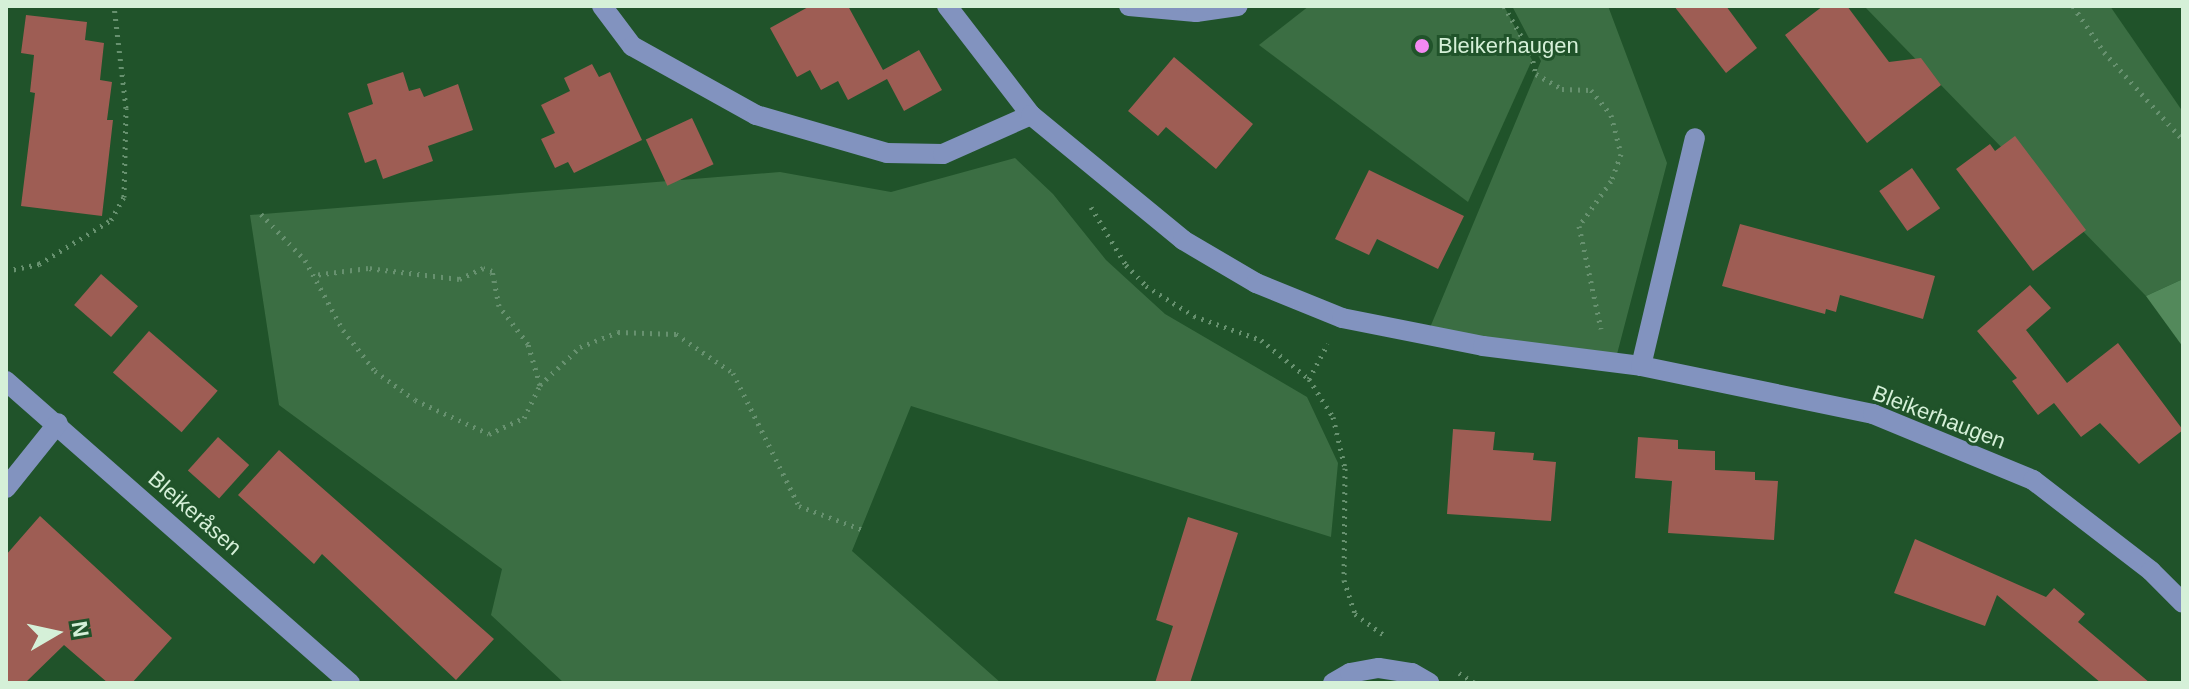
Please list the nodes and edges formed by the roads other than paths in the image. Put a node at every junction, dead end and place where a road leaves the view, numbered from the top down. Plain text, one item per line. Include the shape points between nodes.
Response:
1 (602, 6) edge
2 (947, 6) edge
3 (1129, 6) edge
4 (1238, 6) edge
5 (1031, 115) junction
6 (1695, 138) dead end
7 (1641, 366) junction
8 (6, 381) edge
9 (58, 423) junction
10 (6, 488) edge
11 (2183, 603) edge
12 (350, 683) edge
13 (1333, 683) edge
14 (1429, 683) edge

1 - 5 street via 632,46 756,115 887,153 943,154
2 - 5 street, Bleikerhaugen
3 - 4 street via 1196,12
5 - 7 street, Bleikerhaugen via 1183,240 1256,283 1342,318 1483,346
6 - 7 street
7 - 11 street, Bleikerhaugen via 1873,414 2033,480 2151,571
8 - 9 street, Bleikeråsen
9 - 10 street
9 - 12 street, Bleikeråsen
13 - 14 street via 1350,673 1379,668 1412,673

